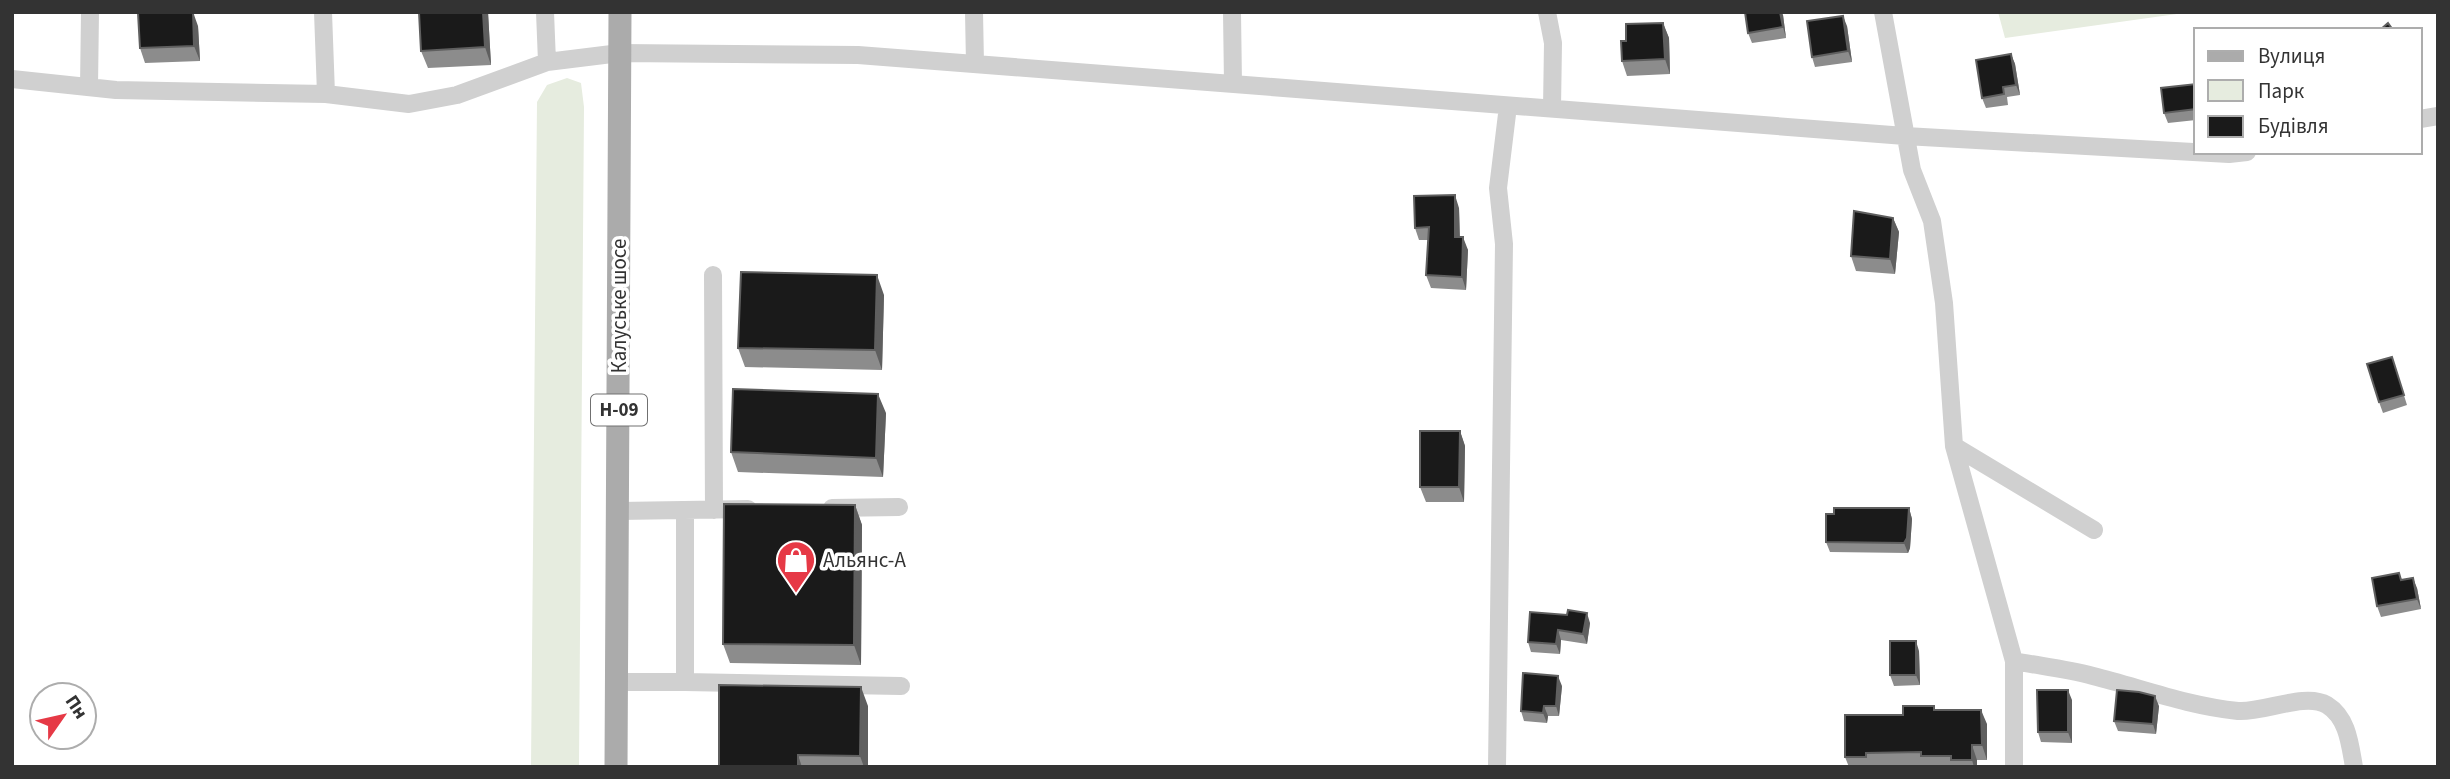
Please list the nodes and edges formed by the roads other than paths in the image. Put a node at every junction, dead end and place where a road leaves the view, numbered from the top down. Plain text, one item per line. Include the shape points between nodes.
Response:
1 (90, 12) edge
2 (323, 12) edge
3 (545, 12) edge
4 (620, 12) edge
5 (974, 12) edge
6 (1232, 12) edge
7 (1547, 12) edge
8 (1883, 12) edge
9 (620, 53) junction
10 (547, 62) junction
11 (975, 64) junction
12 (12, 79) edge
13 (1233, 84) junction
14 (89, 87) junction
15 (326, 94) junction
16 (1508, 106) junction
17 (1552, 108) junction
18 (1905, 136) junction
19 (2194, 152) edge
20 (713, 275) dead end
21 (1955, 446) junction
22 (899, 507) dead end
23 (820, 508) edge
24 (767, 509) edge
25 (685, 510) junction
26 (714, 510) junction
27 (619, 511) junction
28 (2094, 530) dead end
29 (2014, 661) junction
30 (617, 682) junction
31 (685, 682) junction
32 (901, 686) dead end
33 (616, 767) edge
34 (1497, 767) edge
35 (2014, 767) edge
36 (2354, 767) edge

1 - 14 street
2 - 15 street
3 - 10 street
4 - 9 main road, Калуське шосе / Н-09
5 - 11 street
6 - 13 street
7 - 17 street via 1553,43
8 - 18 street
9 - 10 street
9 - 11 street via 858,55
9 - 27 main road, Калуське шосе / Н-09
10 - 15 street via 457,95 410,104
11 - 13 street
12 - 14 street
13 - 16 street
14 - 15 street
16 - 17 street
16 - 34 street via 1498,188 1504,244
17 - 18 street
18 - 19 street
18 - 21 street via 1912,170 1932,221 1944,303
20 - 26 street
21 - 28 street
21 - 29 street
22 - 23 street
24 - 26 street
25 - 26 street
25 - 27 street
25 - 31 street
27 - 30 main road, Калуське шосе / Н-09
29 - 35 street
29 - 36 street via 2089,675 2210,708 2251,712 2311,701 2326,705 2343,721
30 - 31 street
30 - 33 main road, Калуське шосе / Н-09
31 - 32 street

